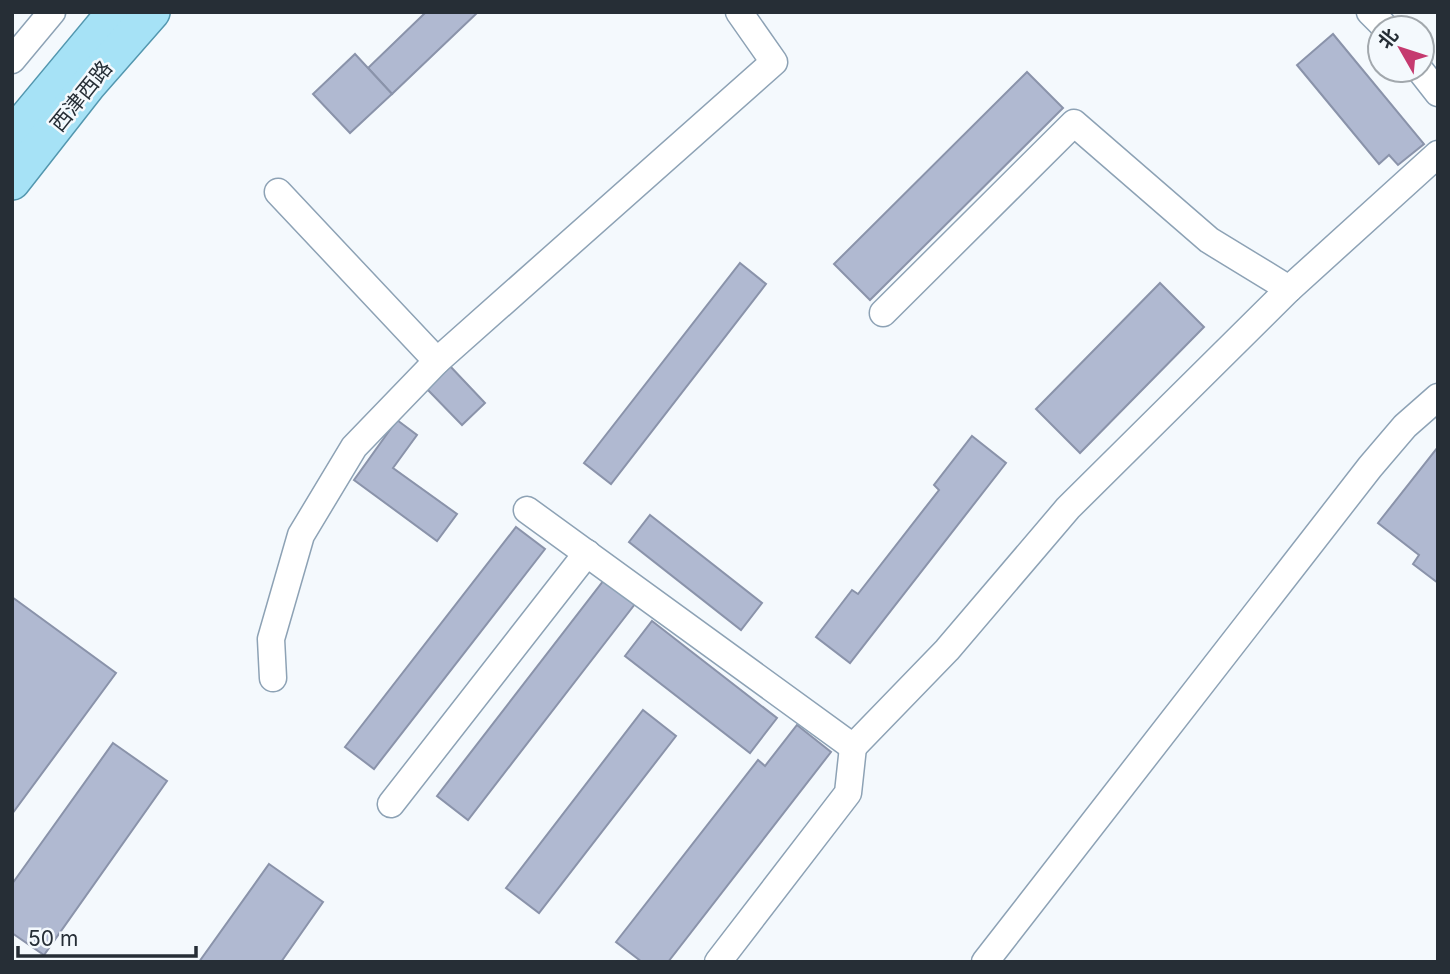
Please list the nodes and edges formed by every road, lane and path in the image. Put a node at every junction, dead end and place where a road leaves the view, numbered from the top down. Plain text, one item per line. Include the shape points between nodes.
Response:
1 (52, 12) edge
2 (115, 12) edge
3 (152, 12) edge
4 (739, 12) edge
5 (12, 60) edge
6 (12, 136) edge
7 (1438, 153) edge
8 (12, 182) edge
9 (278, 192) dead end
10 (1289, 289) junction
11 (883, 313) dead end
12 (437, 361) junction
13 (1438, 397) edge
14 (527, 510) dead end
15 (587, 553) junction
16 (273, 678) dead end
17 (853, 747) junction
18 (391, 804) dead end
19 (718, 962) edge
20 (985, 962) edge

1 - 5 street
2 - 6 main road, 西津西路
3 - 8 main road, 西津西路
4 - 12 street via 774,62
7 - 10 street
9 - 12 street
10 - 11 street via 1209,240 1074,123
10 - 17 street via 1068,508 947,650
12 - 16 street via 354,447 300,535 271,639
13 - 20 street via 1370,467
14 - 15 street
15 - 17 street
15 - 18 street
17 - 19 street via 848,793

